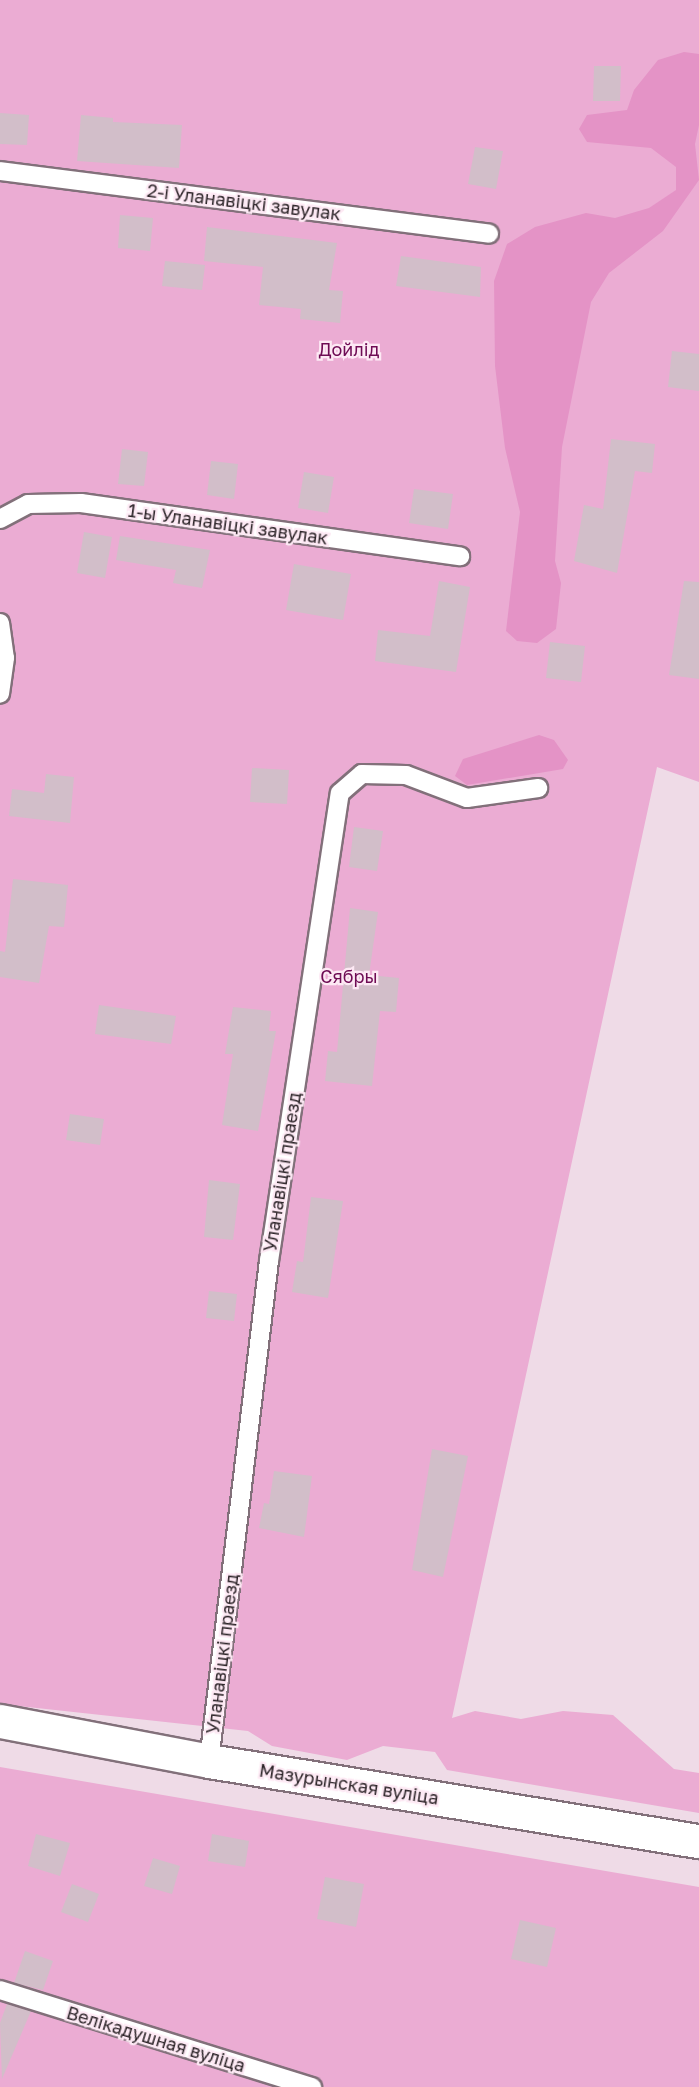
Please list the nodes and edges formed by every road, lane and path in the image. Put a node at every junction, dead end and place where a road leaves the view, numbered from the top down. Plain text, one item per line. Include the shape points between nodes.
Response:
1 (0, 171) edge
2 (489, 234) dead end
3 (0, 519) edge
4 (460, 556) dead end
5 (0, 623) edge
6 (0, 694) edge
7 (538, 788) dead end
8 (0, 1721) edge
9 (209, 1761) junction
10 (699, 1841) edge
11 (0, 1990) edge
12 (312, 2087) edge

1 - 2 lane, 2-і Уланавіцкі завулак
3 - 4 lane, 1-ы Уланавіцкі завулак via 28,504 81,503
5 - 6 lane via 5,658
7 - 9 lane, Уланавіцкі праезд via 467,798 406,776 362,774 340,793 269,1261
8 - 9 street, Мазурынская вуліца
9 - 10 street, Мазурынская вуліца
11 - 12 lane, Велікадушная вуліца

